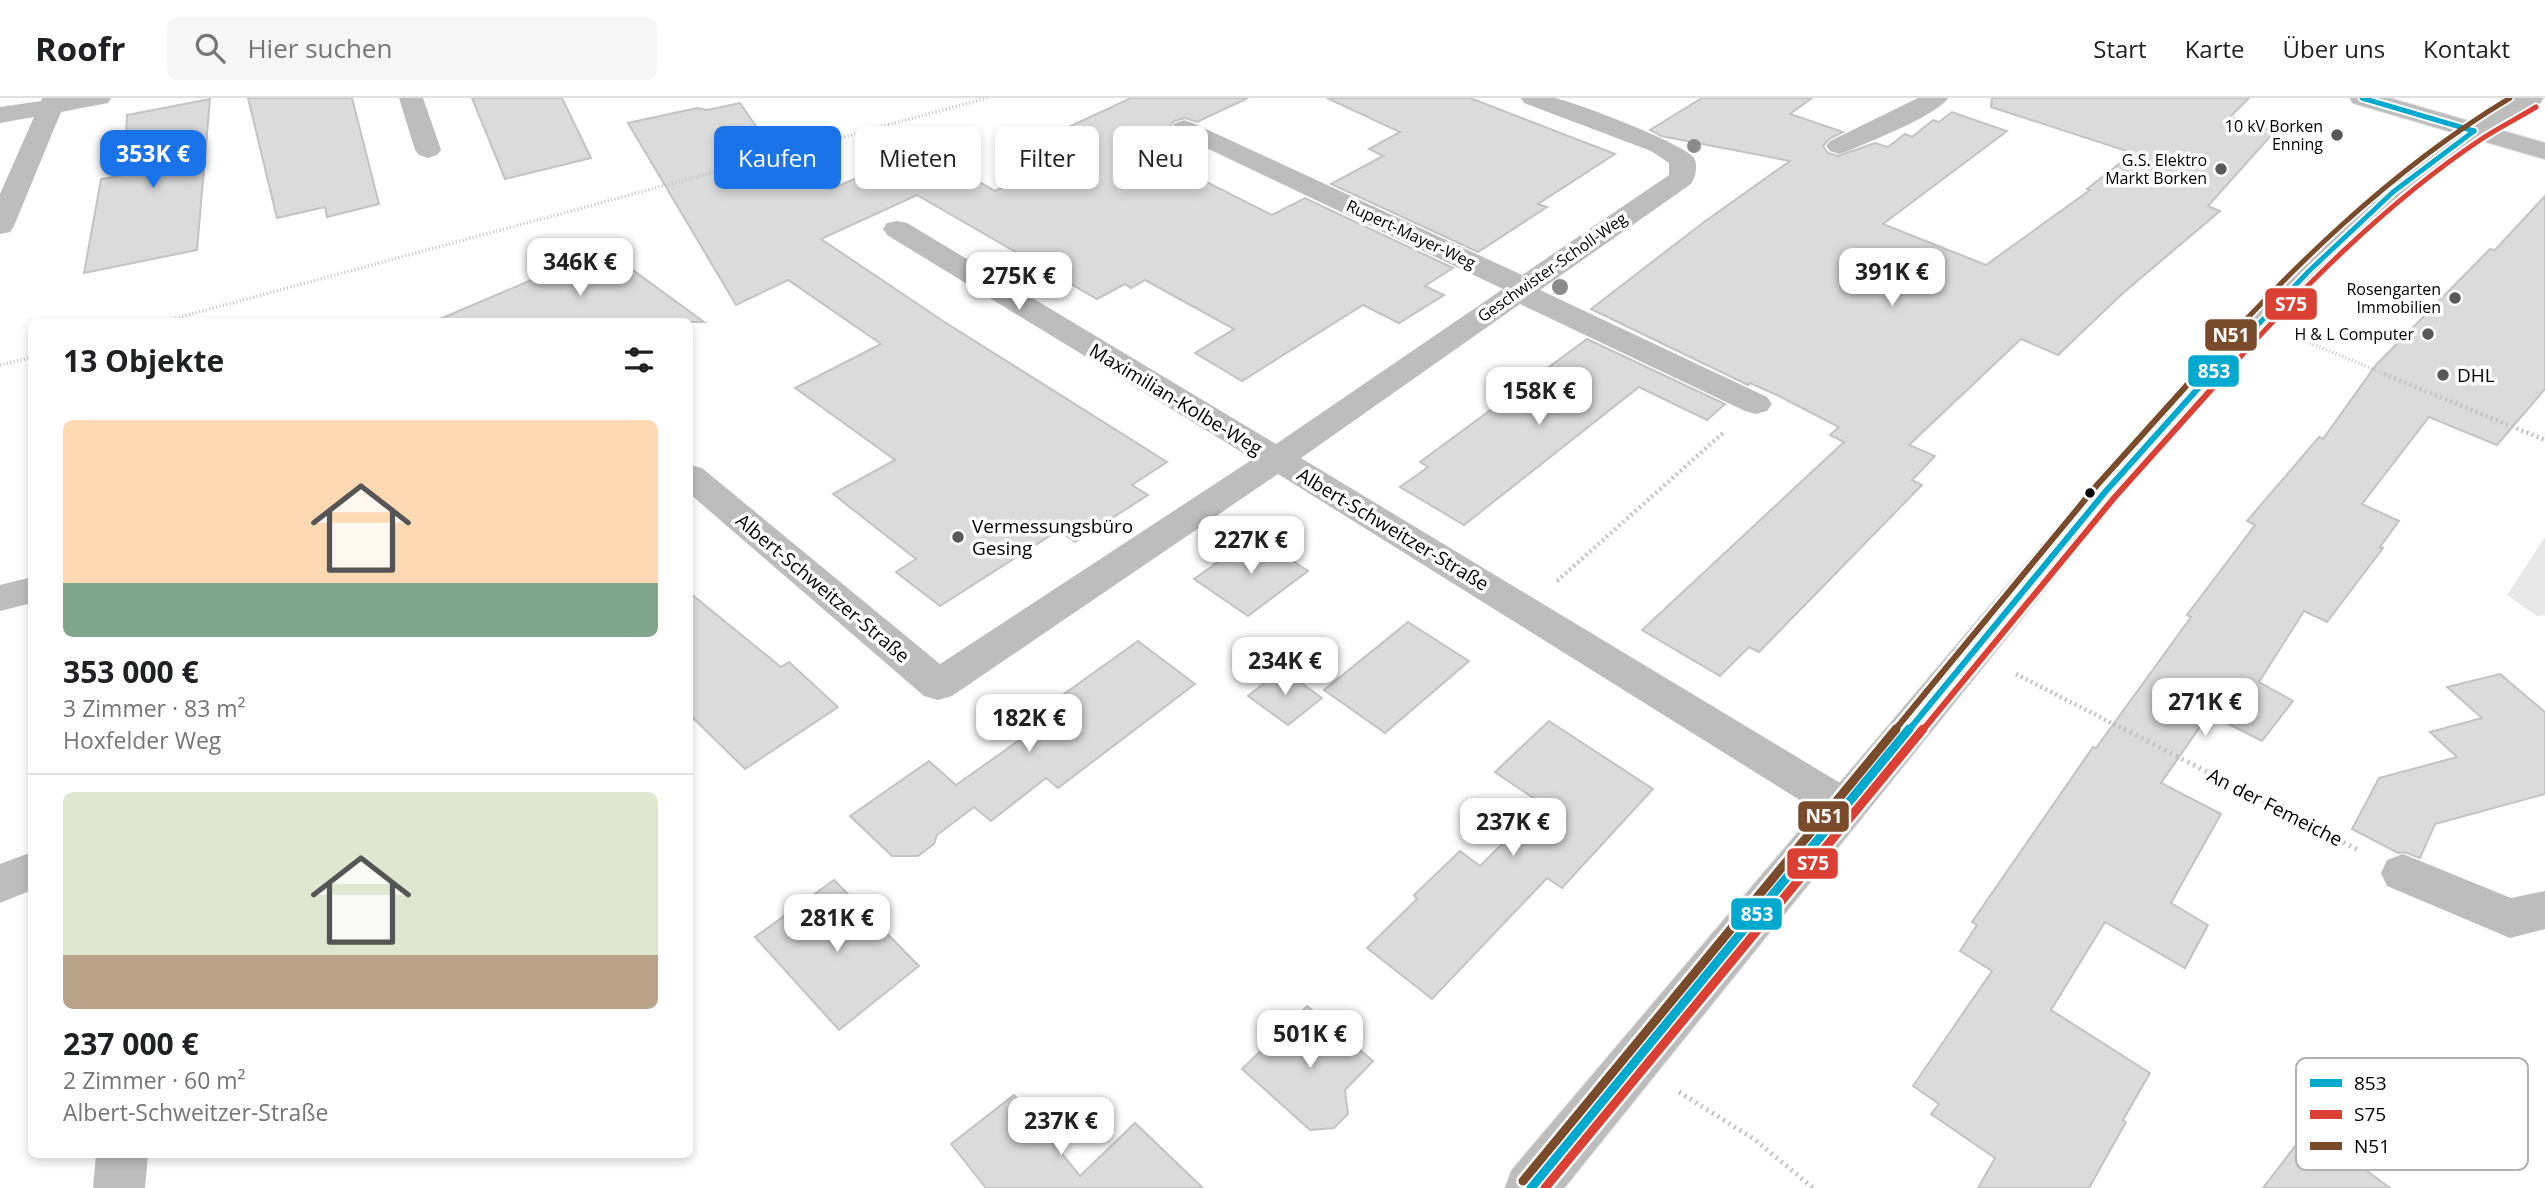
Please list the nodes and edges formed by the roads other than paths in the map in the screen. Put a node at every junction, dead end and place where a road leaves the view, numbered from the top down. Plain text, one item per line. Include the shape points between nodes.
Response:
1 (99, 98) edge
2 (411, 98) edge
3 (1533, 98) edge
4 (1936, 98) edge
5 (2362, 98) edge
6 (2531, 98) edge
7 (52, 103) edge
8 (0, 115) edge
9 (2474, 131) junction
10 (1208, 140) edge
11 (1839, 146) dead end
12 (428, 150) dead end
13 (2545, 151) edge
14 (0, 226) edge
15 (897, 229) dead end
16 (1520, 289) junction
17 (1756, 404) road end
18 (1276, 459) junction
19 (693, 479) edge
20 (28, 591) edge
21 (0, 598) edge
22 (1845, 807) junction
23 (28, 872) edge
24 (2403, 873) road end
25 (0, 884) edge
26 (2545, 910) edge
27 (122, 1158) edge
28 (119, 1188) edge
29 (1531, 1188) edge

1 - 7 street
2 - 12 street
3 - 16 street, Geschwister-Scholl-Weg via 1660,146 1682,160 1682,178
4 - 11 street
5 - 9 street
6 - 9 street
7 - 8 street
7 - 14 street
9 - 13 street
9 - 22 street via 2383,201 2257,322 2106,491
10 - 16 street, Rupert-Mayer-Weg
15 - 18 street, Maximilian-Kolbe-Weg
16 - 17 street, Rupert-Mayer-Weg
16 - 18 street, Geschwister-Scholl-Weg
18 - 19 street, Albert-Schweitzer-Straße via 937,685
18 - 22 street, Albert-Schweitzer-Straße
20 - 21 street
22 - 29 street
23 - 25 street
24 - 26 street via 2510,918
27 - 28 street

